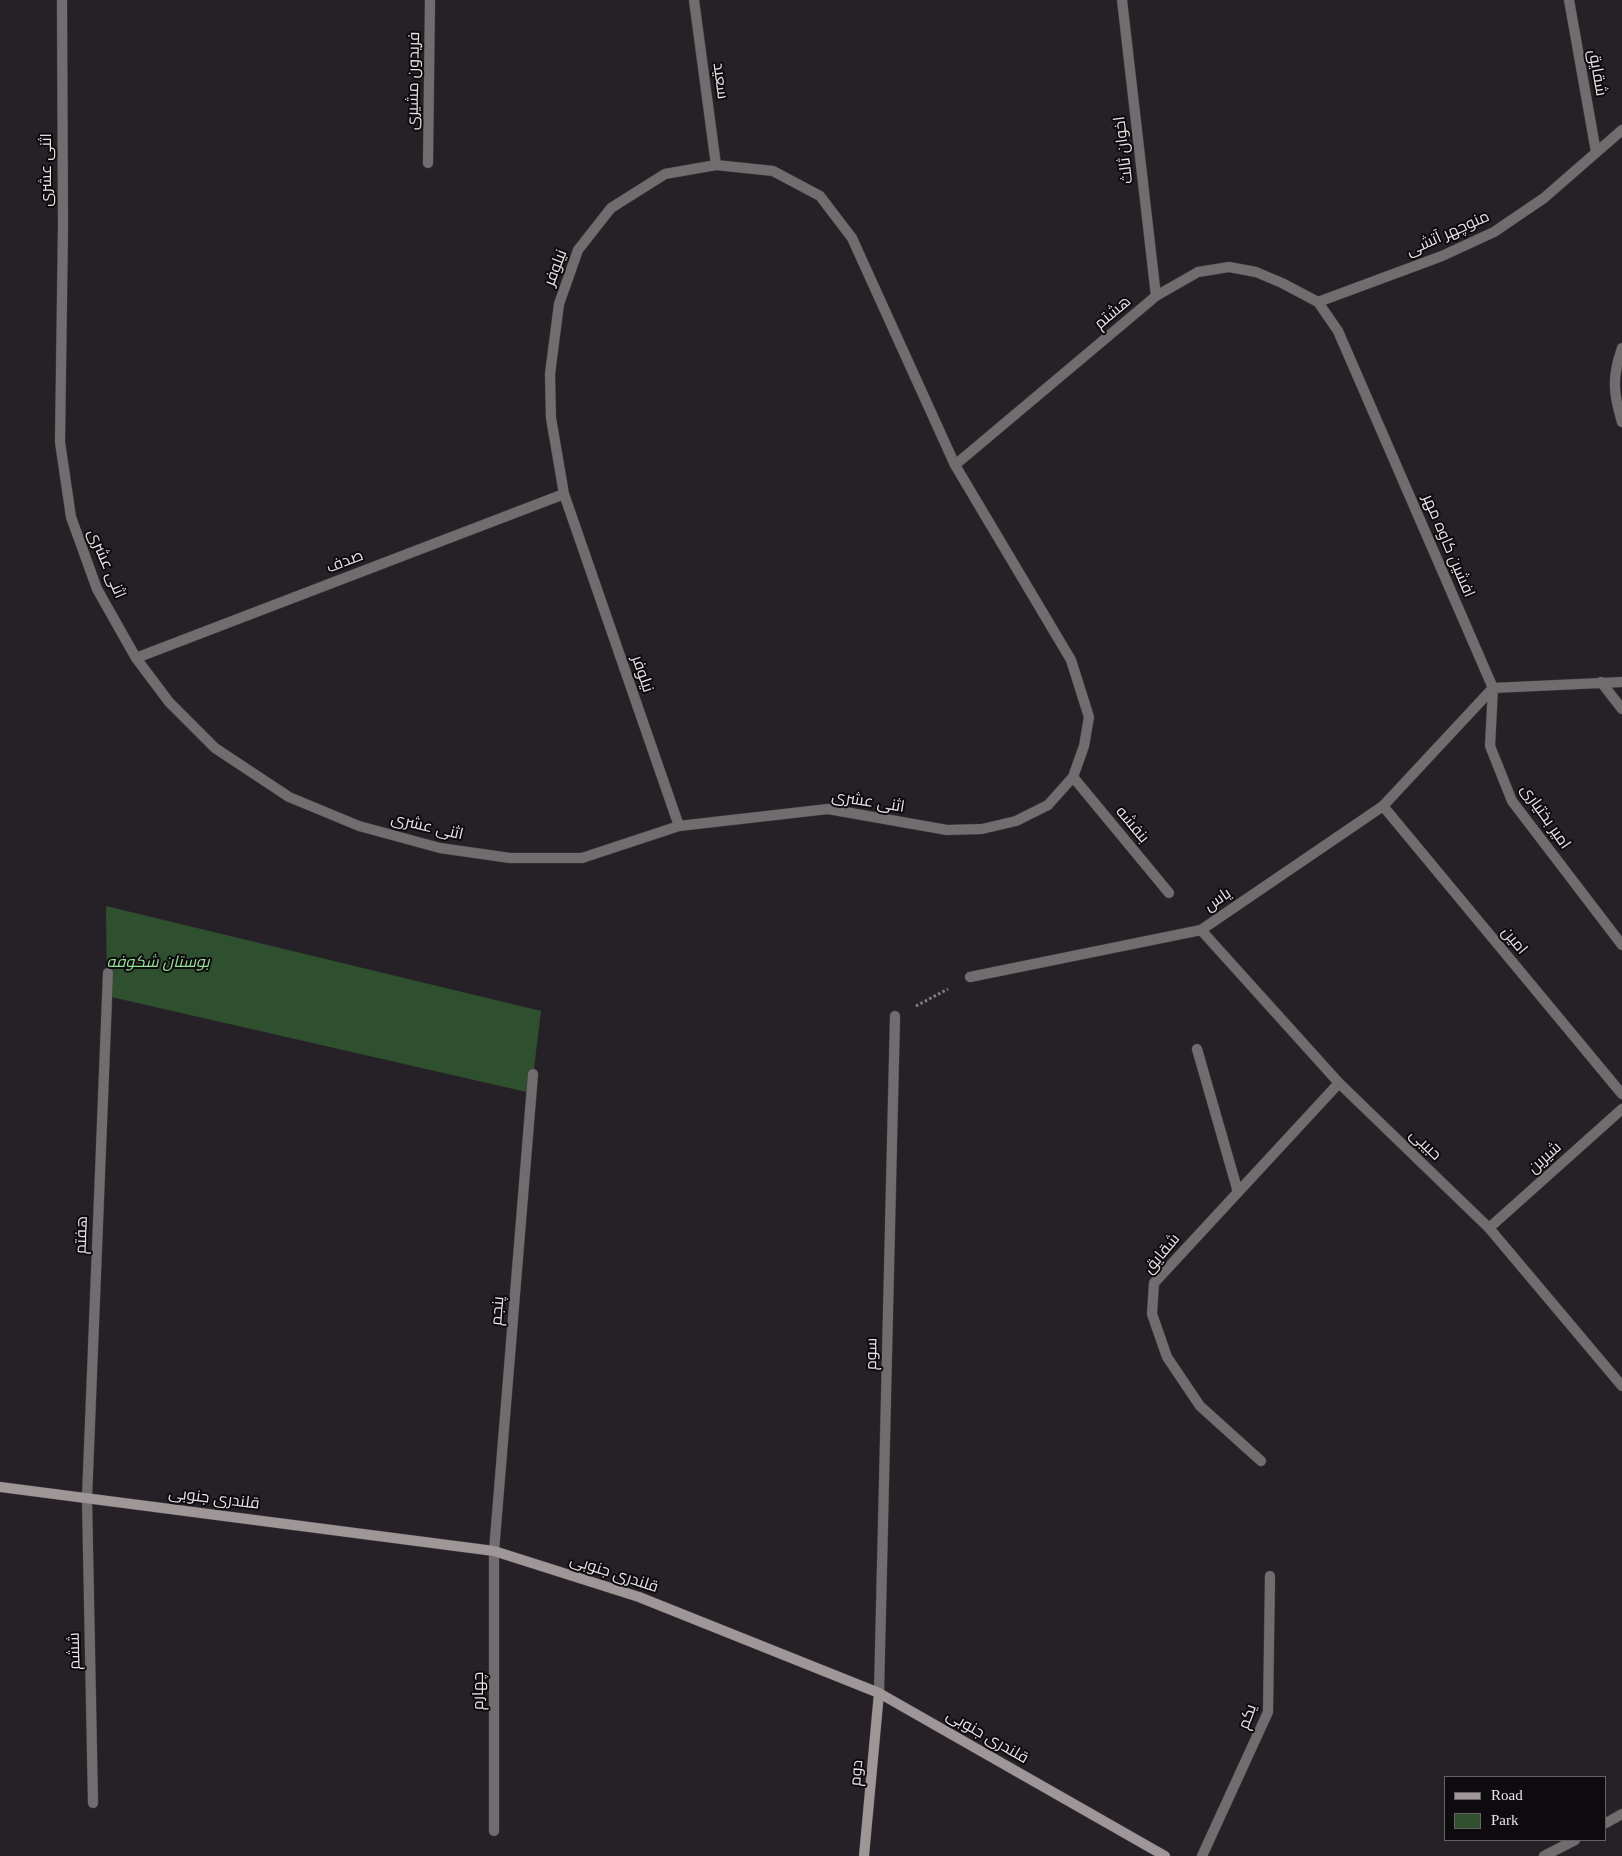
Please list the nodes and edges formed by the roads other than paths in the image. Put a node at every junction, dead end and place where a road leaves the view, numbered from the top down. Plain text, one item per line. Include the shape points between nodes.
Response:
1 (62, 0) edge
2 (430, 0) edge
3 (694, 0) edge
4 (1122, 0) edge
5 (1569, 0) edge
6 (1622, 130) edge
7 (1596, 152) junction
8 (428, 163) dead end
9 (716, 165) junction
10 (1156, 296) junction
11 (1318, 302) junction
12 (1622, 348) edge
13 (1622, 422) edge
14 (955, 465) junction
15 (564, 494) junction
16 (136, 658) junction
17 (1601, 682) junction
18 (1622, 682) edge
19 (1493, 688) junction
20 (1622, 710) edge
21 (1073, 777) junction
22 (1382, 806) junction
23 (679, 826) junction
24 (1169, 893) dead end
25 (1201, 930) junction
26 (1622, 945) edge
27 (108, 972) dead end
28 (970, 977) road end
29 (895, 1016) road end
30 (1197, 1049) dead end
31 (532, 1074) dead end
32 (1339, 1083) junction
33 (1622, 1094) edge
34 (1622, 1110) edge
35 (1238, 1192) junction
36 (1489, 1228) junction
37 (1622, 1386) edge
38 (1261, 1461) dead end
39 (0, 1487) edge
40 (87, 1498) junction
41 (494, 1551) junction
42 (1270, 1576) dead end
43 (879, 1693) junction
44 (93, 1804) dead end
45 (1622, 1814) edge
46 (1607, 1822) edge
47 (494, 1831) dead end
48 (1572, 1841) edge
49 (864, 1856) edge
50 (1165, 1856) edge
51 (1202, 1856) edge
52 (1544, 1856) edge

1 - 16 street, اثنی عشری via 60,442 71,517 97,589
2 - 8 street, فریدون مشیری
3 - 9 street, سعید
4 - 10 street, اخوان ثالث
5 - 7 street, شقایق
6 - 7 street, منوچهر آتشی
7 - 11 street, منوچهر آتشی via 1544,198 1494,232 1442,256
9 - 14 street, نیلوفر via 773,171 820,196 852,238
9 - 15 street, نیلوفر via 665,174 611,208 578,250 559,304 550,374 551,418
10 - 11 street, هشتم via 1198,272 1229,267 1256,272
10 - 14 street, هشتم
11 - 19 street, افشین کاوه مهر via 1338,331
12 - 13 street via 1614,377 1615,398
14 - 21 street, اثنی عشری via 1071,660 1089,717 1084,746
15 - 16 street, صدف
15 - 23 street, نیلوفر
16 - 23 street, اثنی عشری via 169,702 215,748 289,797 359,826 440,848 510,858 582,858
17 - 18 street
17 - 19 street
17 - 20 street
19 - 22 street, یاس
19 - 26 street, امیر بختیاری via 1490,746 1512,801
21 - 23 street, اثنی عشری via 1048,805 1016,821 982,829 947,830 828,808
21 - 24 street, بنفشه
22 - 25 street, یاس
22 - 33 street, امین
25 - 28 street, یاس
25 - 32 street, حبیبی
27 - 40 street, هفتم
29 - 43 street, سوم
30 - 35 street
31 - 41 street, پنجم
32 - 35 street, شقایق
32 - 36 street, حبیبی
34 - 36 street, شیرین
35 - 38 street, شقایق via 1154,1283 1152,1314 1167,1357 1200,1406
36 - 37 street, حبیبی
39 - 40 street, قلندری جنوبی
40 - 41 street, قلندری جنوبی
40 - 44 street, ششم
41 - 43 street, قلندری جنوبی via 639,1597
41 - 47 street, چهارم
42 - 51 street, یکم via 1268,1712
43 - 49 street, دوم
43 - 50 street, قلندری جنوبی
45 - 46 street
48 - 52 street

